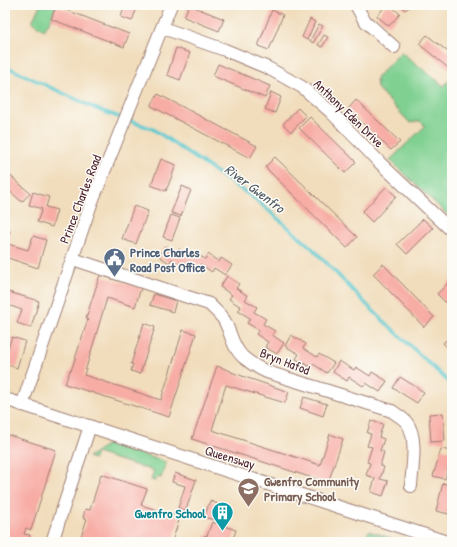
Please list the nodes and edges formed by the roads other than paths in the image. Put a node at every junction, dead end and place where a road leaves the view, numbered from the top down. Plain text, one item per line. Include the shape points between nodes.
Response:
1 (171, 5) edge
2 (356, 5) edge
3 (163, 28) junction
4 (394, 48) dead end
5 (452, 231) edge
6 (72, 259) junction
7 (5, 399) edge
8 (22, 405) junction
9 (90, 426) junction
10 (411, 486) dead end
11 (52, 542) edge
12 (447, 542) edge

1 - 3 street, Prince Charles Road
2 - 4 street via 364,20
3 - 5 street, Anthony Eden Drive via 255,62 302,86 332,112 380,163
3 - 6 street, Prince Charles Road via 91,204
6 - 8 street, Prince Charles Road
6 - 10 street, Bryn Hafod via 209,304 224,320 242,356 267,372 392,411 411,429
7 - 8 street, Queensway
8 - 9 street, Queensway
9 - 11 street
9 - 12 street, Queensway

